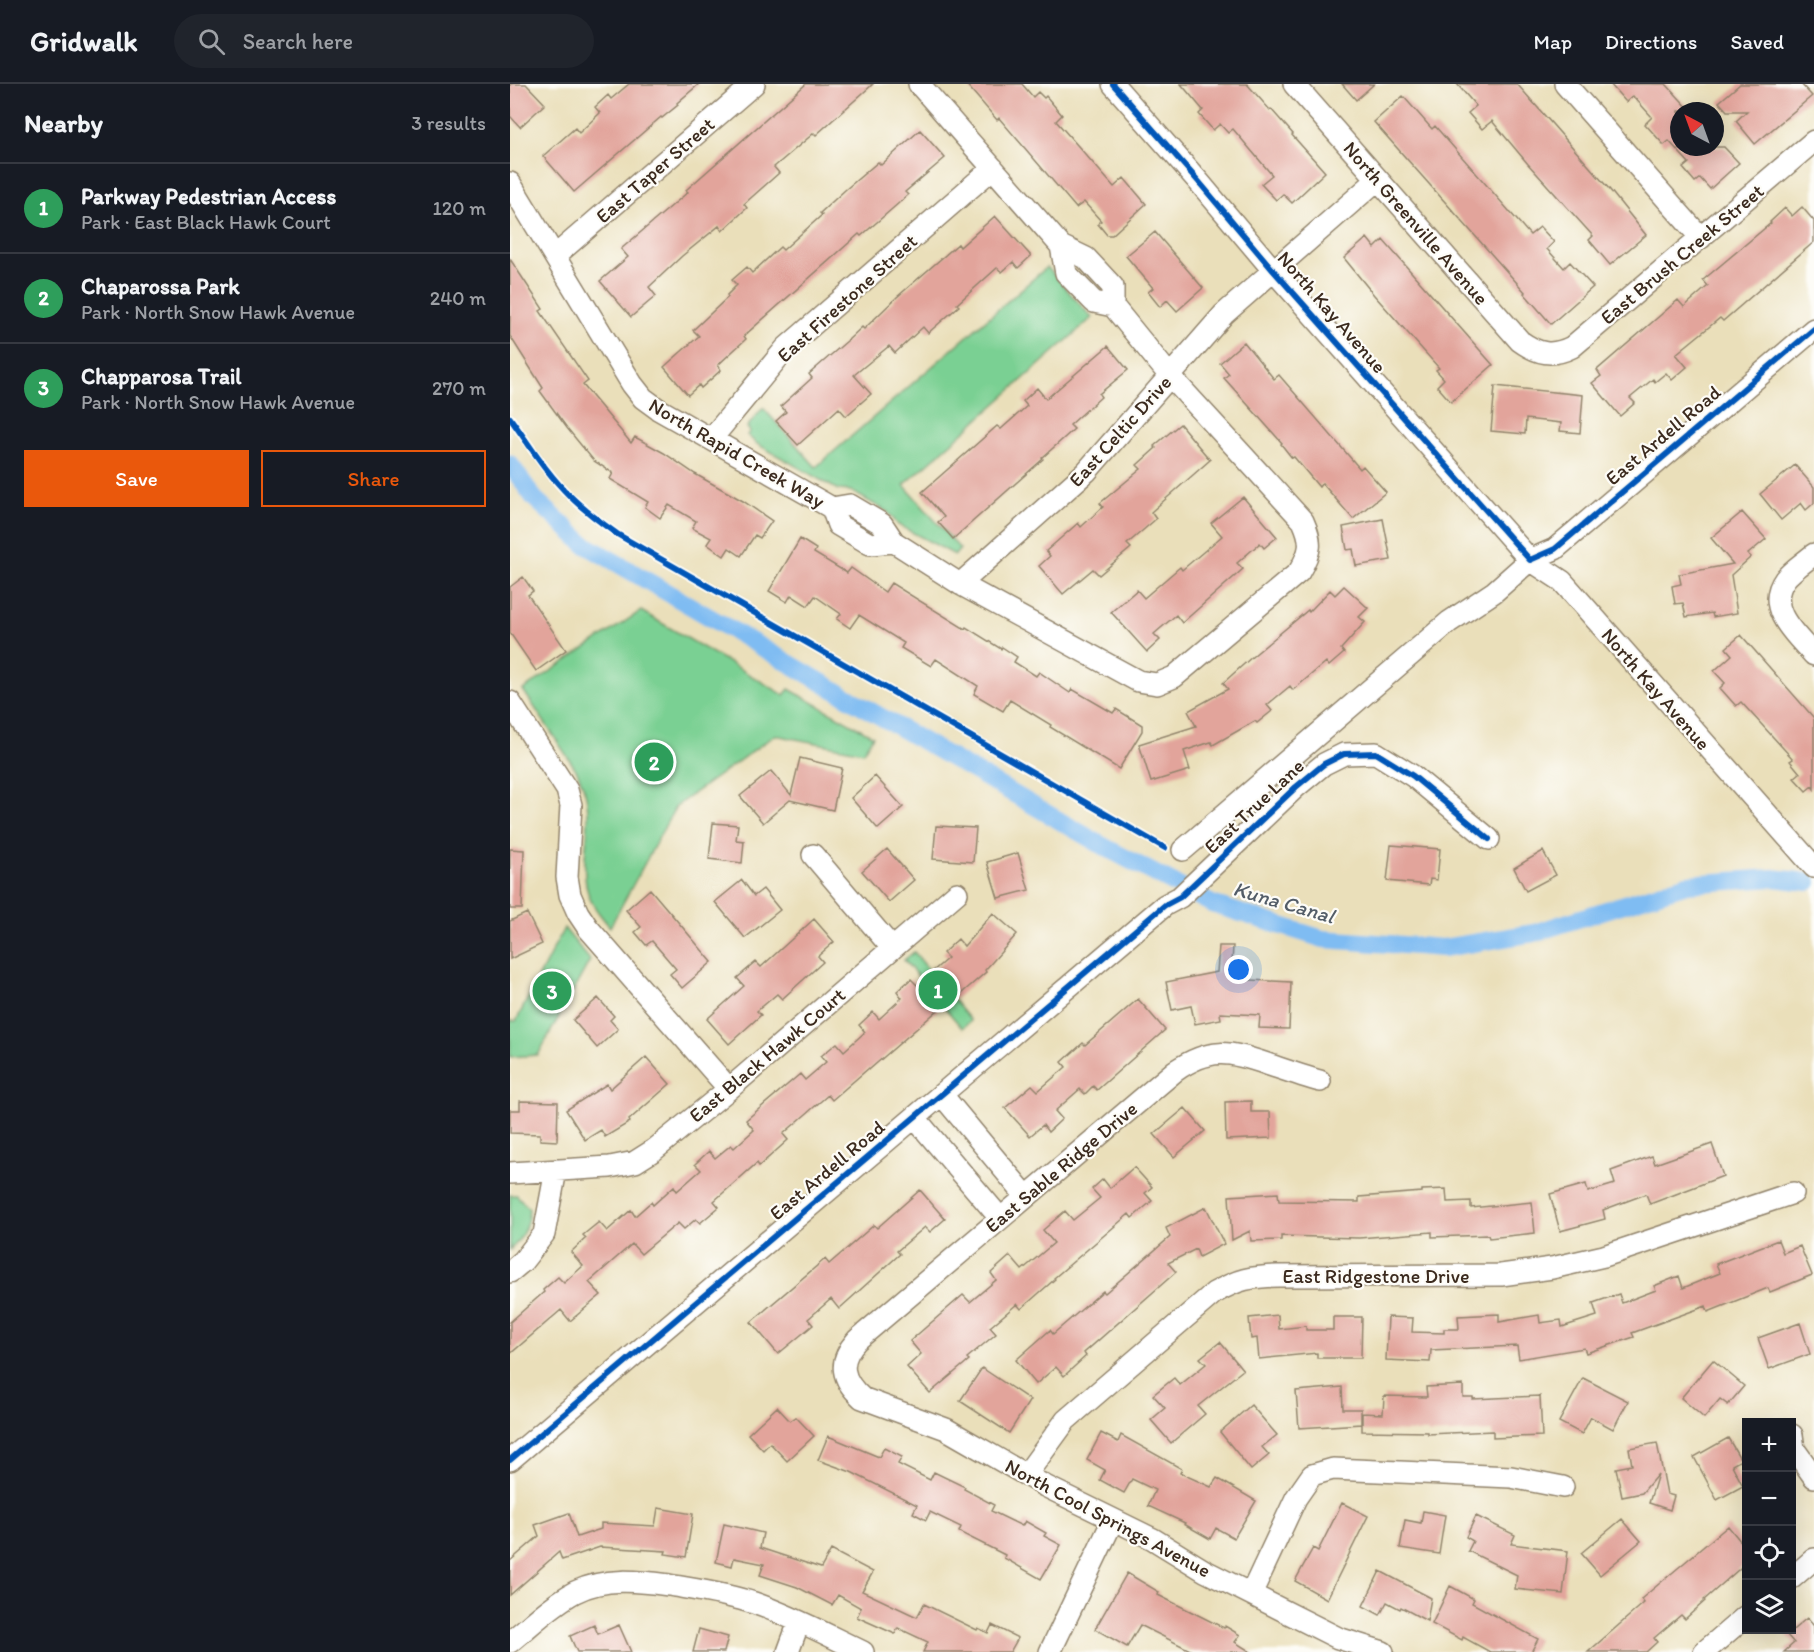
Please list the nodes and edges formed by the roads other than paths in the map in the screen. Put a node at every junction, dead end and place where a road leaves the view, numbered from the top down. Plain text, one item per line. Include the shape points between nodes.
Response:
1 (754, 84) edge
2 (919, 84) edge
3 (1113, 84) edge
4 (1294, 84) edge
5 (1565, 84) edge
6 (1811, 149) edge
7 (993, 168) junction
8 (1377, 180) junction
9 (510, 183) edge
10 (1701, 238) junction
11 (555, 256) junction
12 (1273, 270) junction
13 (1814, 329) edge
14 (1544, 352) joint
15 (1170, 376) junction
16 (712, 438) junction
17 (1814, 554) edge
18 (1530, 560) junction
19 (960, 584) junction
20 (1814, 655) edge
21 (510, 702) edge
22 (1489, 840) dead end
23 (1183, 850) dead end
24 (813, 855) dead end
25 (1814, 867) edge
26 (957, 893) dead end
27 (1180, 895) joint
28 (892, 948) junction
29 (1320, 1082) dead end
30 (729, 1089) junction
31 (942, 1095) junction
32 (915, 1118) junction
33 (556, 1170) junction
34 (510, 1173) edge
35 (1792, 1193) dead end
36 (1026, 1196) junction
37 (1000, 1218) junction
38 (510, 1272) edge
39 (845, 1372) joint
40 (1796, 1452) edge
41 (510, 1460) edge
42 (1026, 1475) junction
43 (1814, 1477) edge
44 (1563, 1487) dead end
45 (1113, 1520) junction
46 (1814, 1559) edge
47 (1796, 1574) edge
48 (1251, 1594) junction
49 (1742, 1619) edge
50 (799, 1622) junction
51 (510, 1642) edge
52 (788, 1652) edge
53 (863, 1652) edge
54 (1050, 1652) edge
55 (1383, 1652) edge
56 (1704, 1652) edge

1 - 11 street, East Taper Street
2 - 7 street
3 - 12 street, North Kay Avenue
4 - 8 street, North Greenville Avenue
5 - 10 street
6 - 10 street, East Brush Creek Street
7 - 15 street via 1061,246 1086,258 1113,287 1113,306
7 - 16 street, East Firestone Street via 786,348
8 - 12 street, East Celtic Drive
8 - 14 street, North Greenville Avenue via 1520,341
9 - 11 street, North Rapid Creek Way
10 - 14 street, East Brush Creek Street via 1572,347 1559,353
11 - 16 street, North Rapid Creek Way via 644,398
12 - 15 street, East Celtic Drive via 1224,314
12 - 18 street, North Kay Avenue
13 - 18 street, East Ardell Road via 1555,549
15 - 19 street, East Celtic Drive via 1086,472
15 - 19 street, North Rapid Creek Way via 1303,521 1310,548 1299,572 1174,677 1156,684 1138,681
16 - 19 street, North Rapid Creek Way via 832,508 850,505 882,524 894,542
17 - 20 street via 1785,579 1778,603 1787,625
18 - 23 street, East Ardell Road via 1494,592 1449,622
18 - 25 street, North Kay Avenue via 1562,581
21 - 30 street via 567,790 571,805 567,877 578,913
22 - 27 street, East True Lane via 1413,776 1376,753 1344,754 1324,764 1296,787
24 - 28 street
26 - 28 street, East Black Hawk Court
27 - 31 street, East Ardell Road
28 - 30 street, East Black Hawk Court
29 - 36 street, East Sable Ridge Drive via 1239,1054 1221,1053 1188,1062
30 - 33 street, East Black Hawk Court via 635,1162
31 - 32 street, East Ardell Road
31 - 36 street
32 - 37 street
32 - 41 street, East Ardell Road
33 - 34 street, East Black Hawk Court
33 - 38 street via 544,1234 524,1261
35 - 42 street, East Ridgestone Drive via 1604,1256 1552,1268 1501,1275 1278,1276 1235,1281 1214,1293 1066,1420
36 - 37 street, East Sable Ridge Drive
37 - 39 street, East Sable Ridge Drive via 857,1340 845,1359
39 - 42 street, North Cool Springs Avenue via 851,1389 862,1398 946,1429
40 - 43 street
42 - 45 street, North Cool Springs Avenue
44 - 48 street via 1499,1476 1333,1469 1312,1475 1296,1498
45 - 48 street, North Cool Springs Avenue
45 - 54 street
46 - 47 street
48 - 55 street, North Cool Springs Avenue via 1338,1638
49 - 56 street
50 - 51 street via 708,1591 638,1581 602,1583 553,1606
50 - 52 street
50 - 53 street

